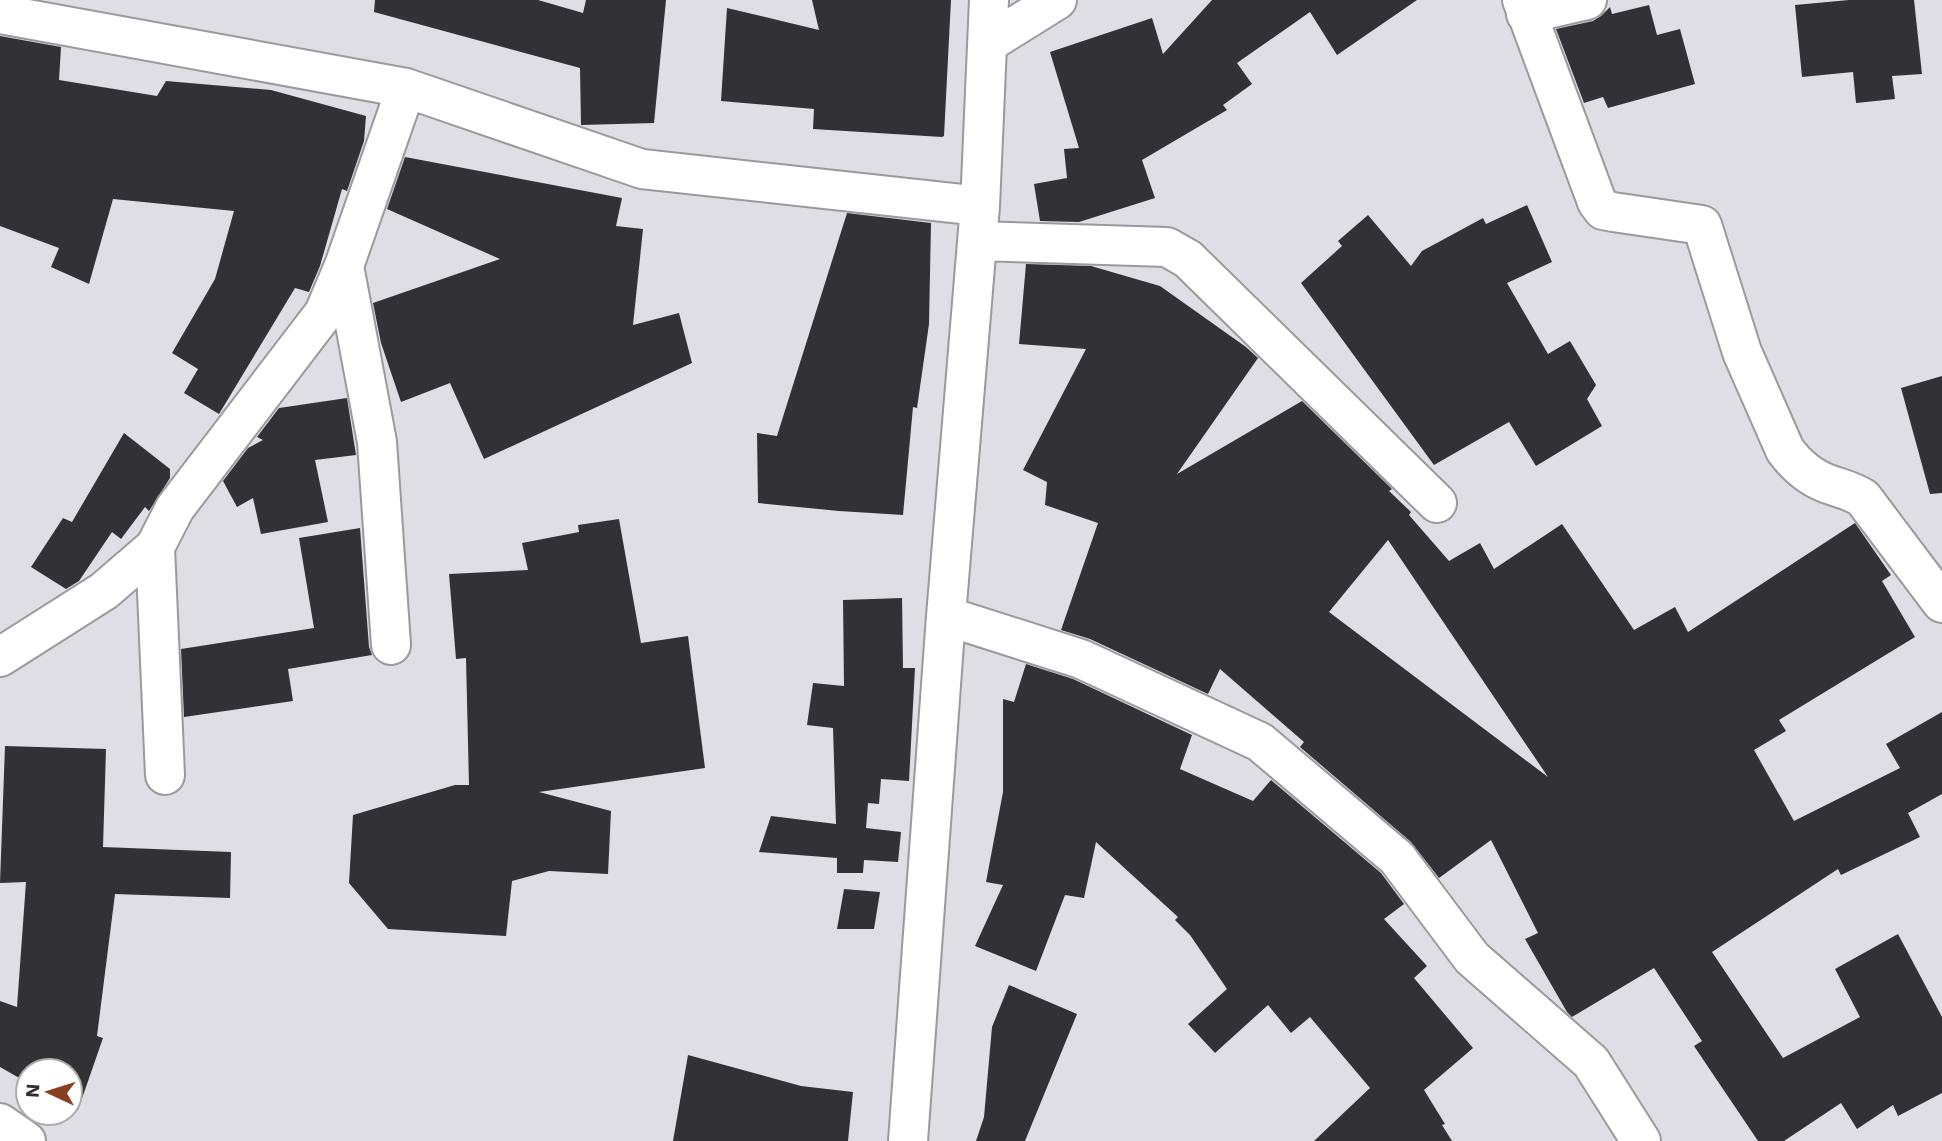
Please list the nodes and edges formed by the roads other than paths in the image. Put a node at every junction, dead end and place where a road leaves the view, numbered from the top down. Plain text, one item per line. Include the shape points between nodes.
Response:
1 (989, 0) edge
2 (1057, 0) edge
3 (1587, 0) edge
4 (1524, 7) edge
5 (0, 14) edge
6 (988, 43) junction
7 (406, 88) junction
8 (978, 223) junction
9 (344, 266) junction
10 (1437, 503) dead end
11 (155, 547) junction
12 (1942, 603) edge
13 (946, 616) junction
14 (391, 645) dead end
15 (0, 657) edge
16 (165, 775) dead end
17 (0, 1123) edge
18 (26, 1141) edge
19 (908, 1141) edge
20 (1640, 1141) edge

1 - 6 street
2 - 6 street
3 - 4 street
4 - 12 street via 1597,202 1603,210 1702,225 1741,352 1785,450 1809,474 1863,498
5 - 7 street
6 - 8 street
7 - 8 street via 642,169
7 - 9 street
8 - 10 street via 1167,247 1188,259
8 - 13 street
9 - 11 street via 324,313 175,508
9 - 14 street via 377,442
11 - 15 street via 104,591
11 - 16 street
13 - 19 street
13 - 20 street via 1081,659 1260,742 1397,858 1472,958 1591,1062
17 - 18 street

